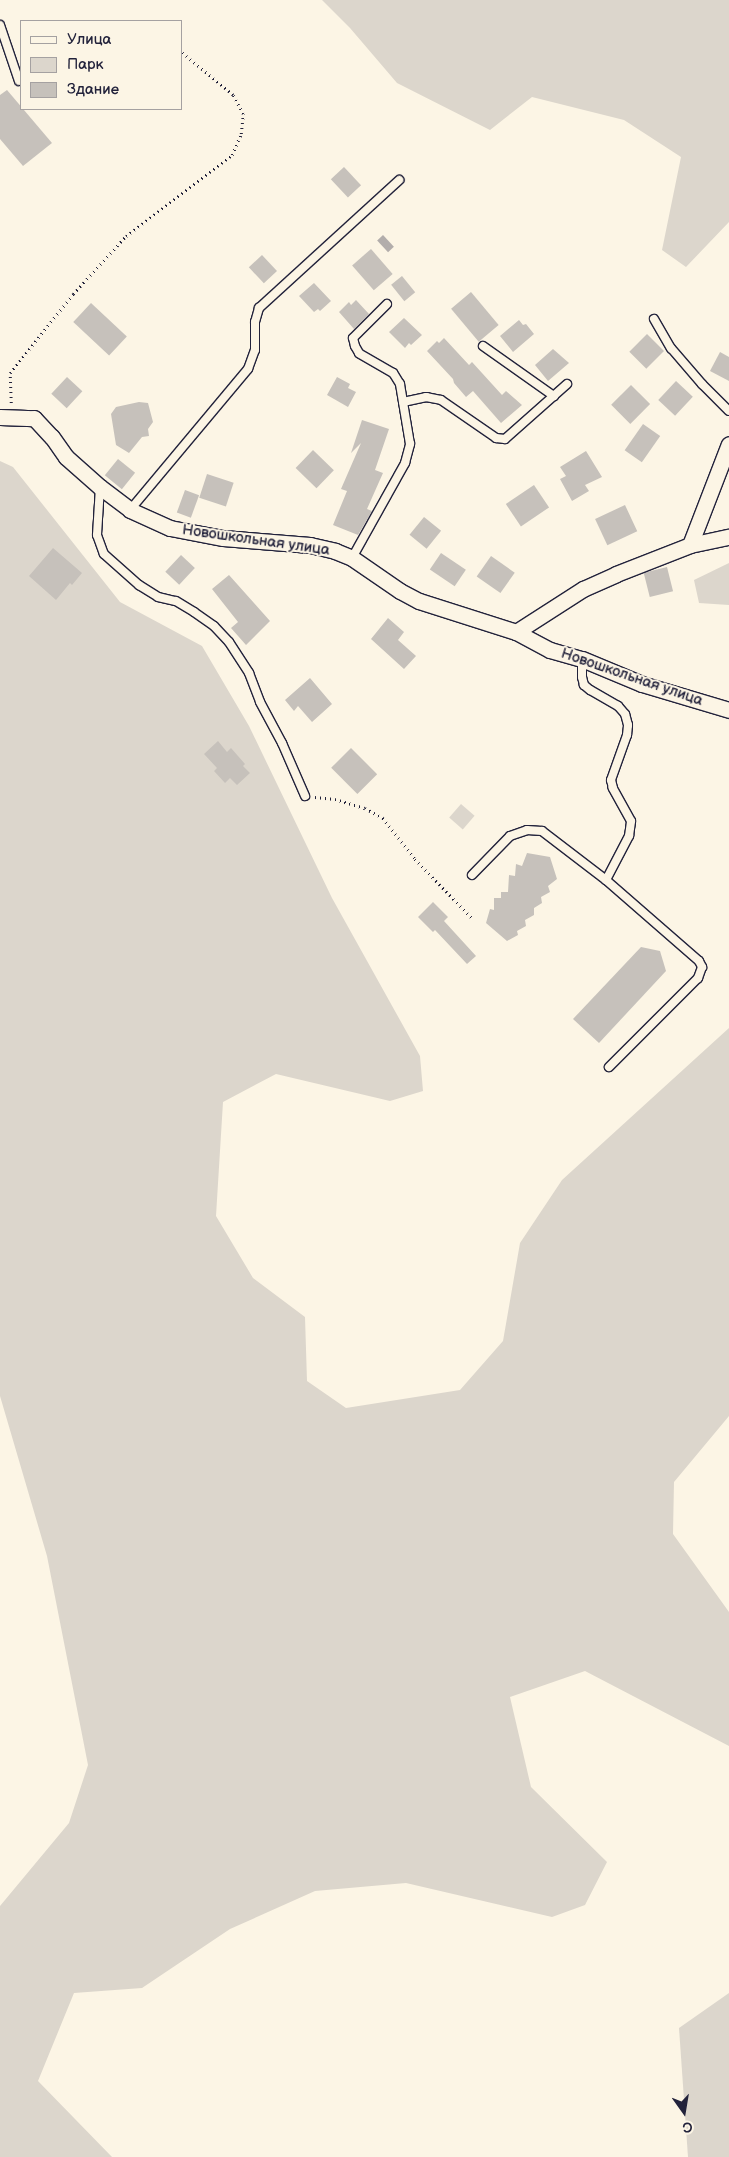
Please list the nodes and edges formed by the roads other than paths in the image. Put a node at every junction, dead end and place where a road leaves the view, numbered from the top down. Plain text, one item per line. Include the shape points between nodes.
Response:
1 (0, 25) edge
2 (19, 81) dead end
3 (399, 180) dead end
4 (387, 304) dead end
5 (654, 320) dead end
6 (483, 346) dead end
7 (567, 384) dead end
8 (554, 396) junction
9 (403, 402) junction
10 (729, 411) edge
11 (6, 417) edge
12 (729, 444) edge
13 (100, 487) junction
14 (130, 510) junction
15 (729, 537) edge
16 (690, 545) junction
17 (352, 558) junction
18 (516, 632) junction
19 (582, 659) junction
20 (729, 710) edge
21 (305, 796) road end
22 (472, 875) dead end
23 (606, 880) junction
24 (609, 1067) dead end

1 - 2 lane
3 - 14 lane via 259,308 254,322 255,350 248,369
4 - 9 lane via 353,338 354,346 359,353 393,373 400,384
5 - 10 lane via 672,348
6 - 8 lane
7 - 8 lane
8 - 9 lane via 505,439 496,438 441,400 426,397
9 - 17 lane via 410,444 405,463
11 - 13 street, Новошкольная улица via 34,418 66,457
12 - 16 street
13 - 14 street, Новошкольная улица
13 - 21 lane via 97,535 104,554 139,585 194,612 229,642 249,673
14 - 17 street, Новошкольная улица via 170,528 223,538 310,544
15 - 16 street
16 - 18 street via 583,589
17 - 18 street, Новошкольная улица via 419,601
18 - 19 street, Новошкольная улица via 550,650
19 - 20 street, Новошкольная улица via 642,684
19 - 23 lane via 584,685 618,706 625,714 628,726 611,780 632,828
22 - 23 lane via 510,836 526,830 542,831
23 - 24 lane via 702,967 698,978

